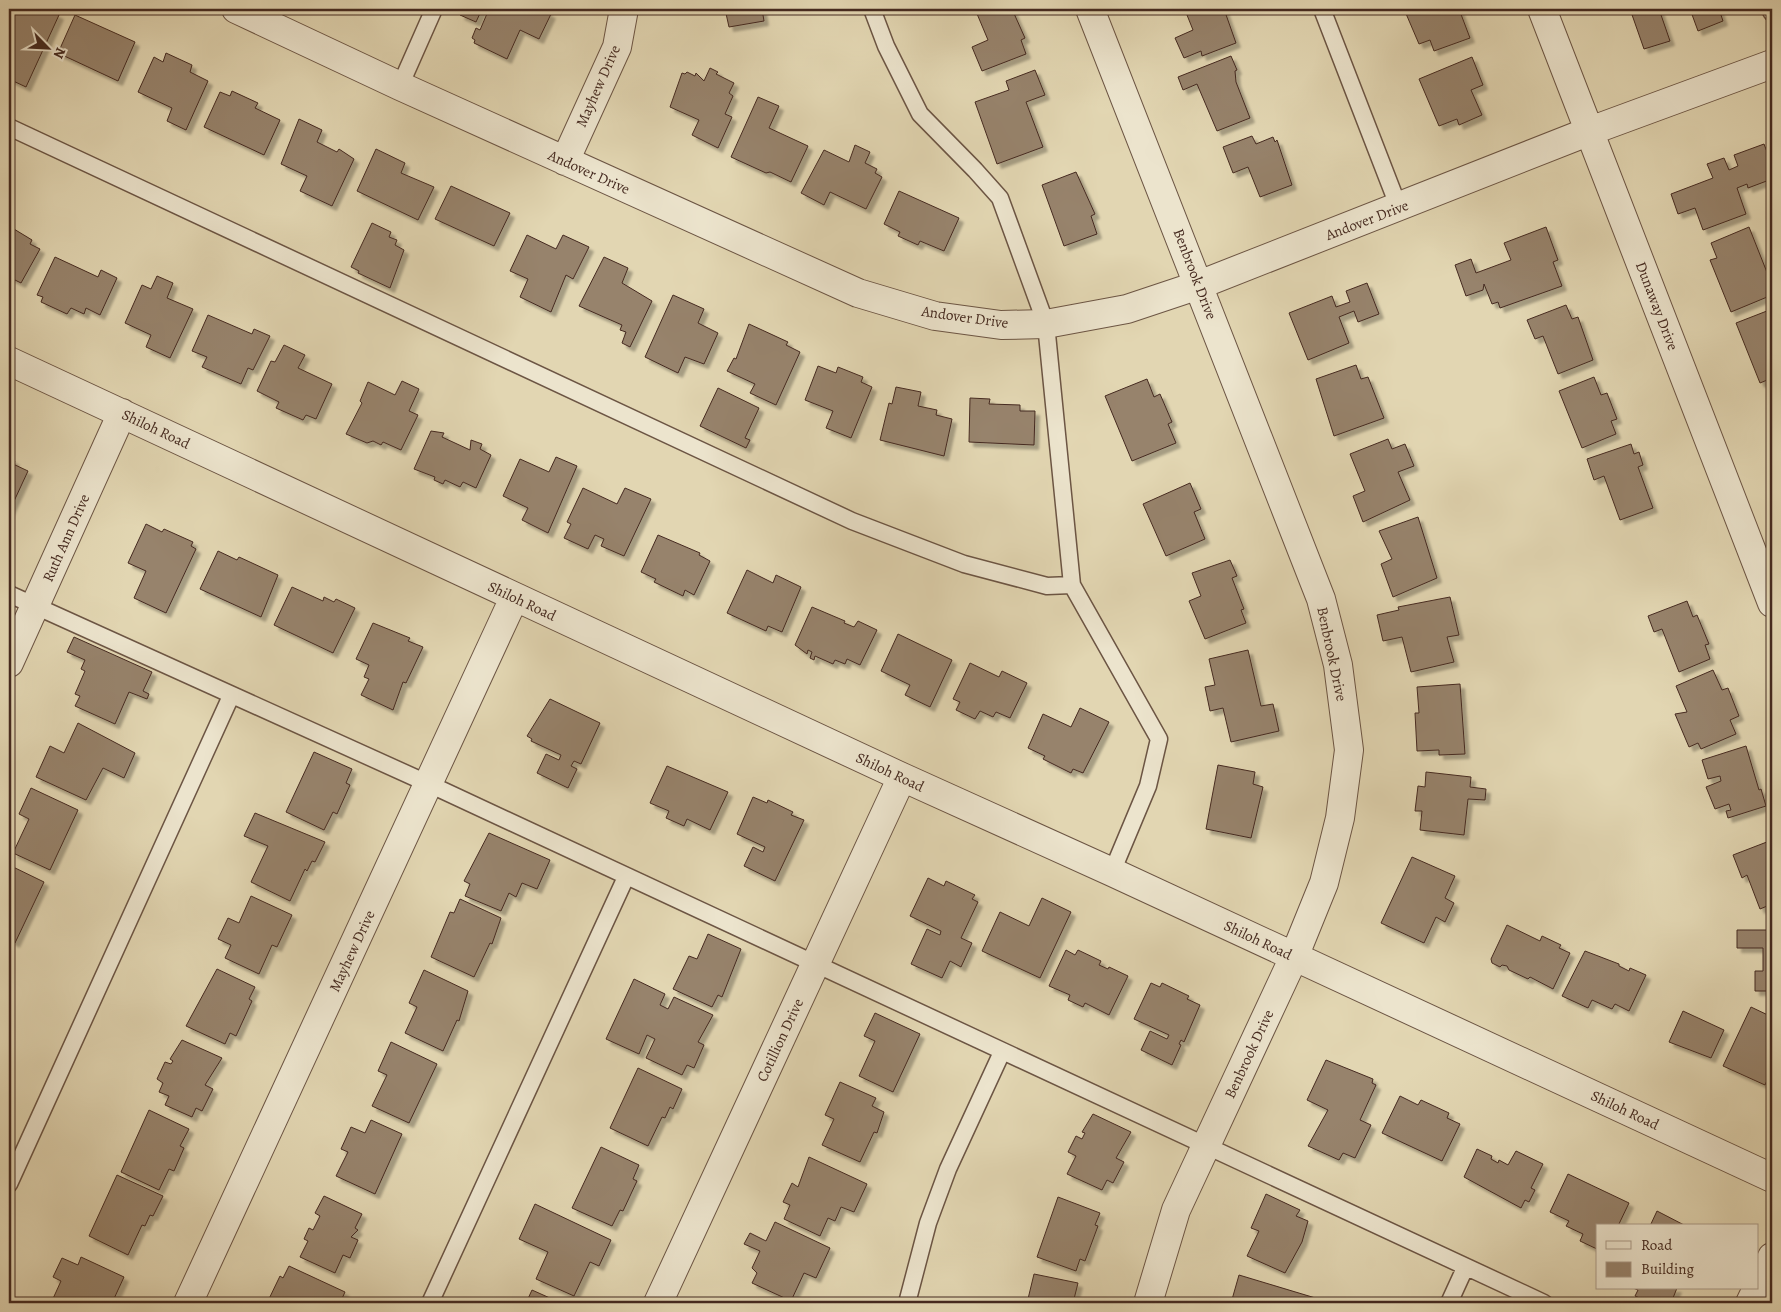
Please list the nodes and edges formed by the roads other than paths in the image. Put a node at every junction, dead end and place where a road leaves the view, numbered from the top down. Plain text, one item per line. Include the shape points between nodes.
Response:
1 (236, 9) edge
2 (434, 9) edge
3 (624, 9) edge
4 (872, 9) edge
5 (1090, 9) edge
6 (1322, 9) edge
7 (1542, 9) edge
8 (1770, 9) edge
9 (1772, 13) edge
10 (1772, 64) edge
11 (400, 86) junction
12 (9, 127) edge
13 (1590, 131) junction
14 (565, 161) junction
15 (1399, 208) junction
16 (1199, 285) junction
17 (1046, 324) junction
18 (9, 361) edge
19 (122, 413) junction
20 (1072, 585) junction
21 (9, 594) edge
22 (514, 598) junction
23 (1772, 603) edge
24 (35, 606) junction
25 (9, 663) edge
26 (231, 696) junction
27 (902, 777) junction
28 (429, 784) junction
29 (1112, 872) junction
30 (626, 877) junction
31 (1294, 957) junction
32 (816, 964) junction
33 (1002, 1052) junction
34 (1206, 1146) junction
35 (1772, 1178) edge
36 (9, 1184) edge
37 (1772, 1257) edge
38 (1465, 1268) junction
39 (1758, 1286) edge
40 (1756, 1290) edge
41 (188, 1303) edge
42 (430, 1303) edge
43 (658, 1303) edge
44 (906, 1303) edge
45 (1148, 1303) edge
46 (1449, 1303) edge
47 (1544, 1303) edge
48 (1750, 1303) edge

1 - 11 street, Andover Drive
2 - 11 lane
3 - 14 street, Mayhew Drive via 617,47
4 - 17 lane via 886,46 920,114 1000,198
5 - 16 street, Benbrook Drive
6 - 15 lane
7 - 13 street, Dunaway Drive
8 - 9 lane
10 - 13 street, Andover Drive
11 - 14 street, Andover Drive
12 - 20 lane via 852,521 964,564 1047,586
13 - 15 street, Andover Drive
13 - 23 street, Dunaway Drive
14 - 17 street, Andover Drive via 858,293 935,316 1001,325
15 - 16 street, Andover Drive
16 - 17 street, Andover Drive via 1126,309
16 - 31 street, Benbrook Drive via 1321,599 1339,675 1350,750 1340,818 1324,883
17 - 20 lane
18 - 19 street, Shiloh Road
19 - 22 street, Shiloh Road
19 - 24 street, Ruth Ann Drive
20 - 29 lane via 1159,739 1148,786
21 - 24 lane
22 - 27 street, Shiloh Road
22 - 28 street, Mayhew Drive
24 - 25 street, Ruth Ann Drive
24 - 26 lane
26 - 28 lane
26 - 36 lane
27 - 29 street, Shiloh Road
27 - 32 street, Cotillion Drive
28 - 30 lane
28 - 41 street, Mayhew Drive
29 - 31 street, Shiloh Road
30 - 32 lane
30 - 42 lane
31 - 34 street, Benbrook Drive
31 - 35 street, Shiloh Road
32 - 33 lane
32 - 43 street, Cotillion Drive
33 - 34 lane
33 - 44 lane via 948,1169 928,1224
34 - 38 lane
34 - 45 street, Benbrook Drive via 1176,1210
37 - 39 street
38 - 46 lane
38 - 47 lane
40 - 48 street

